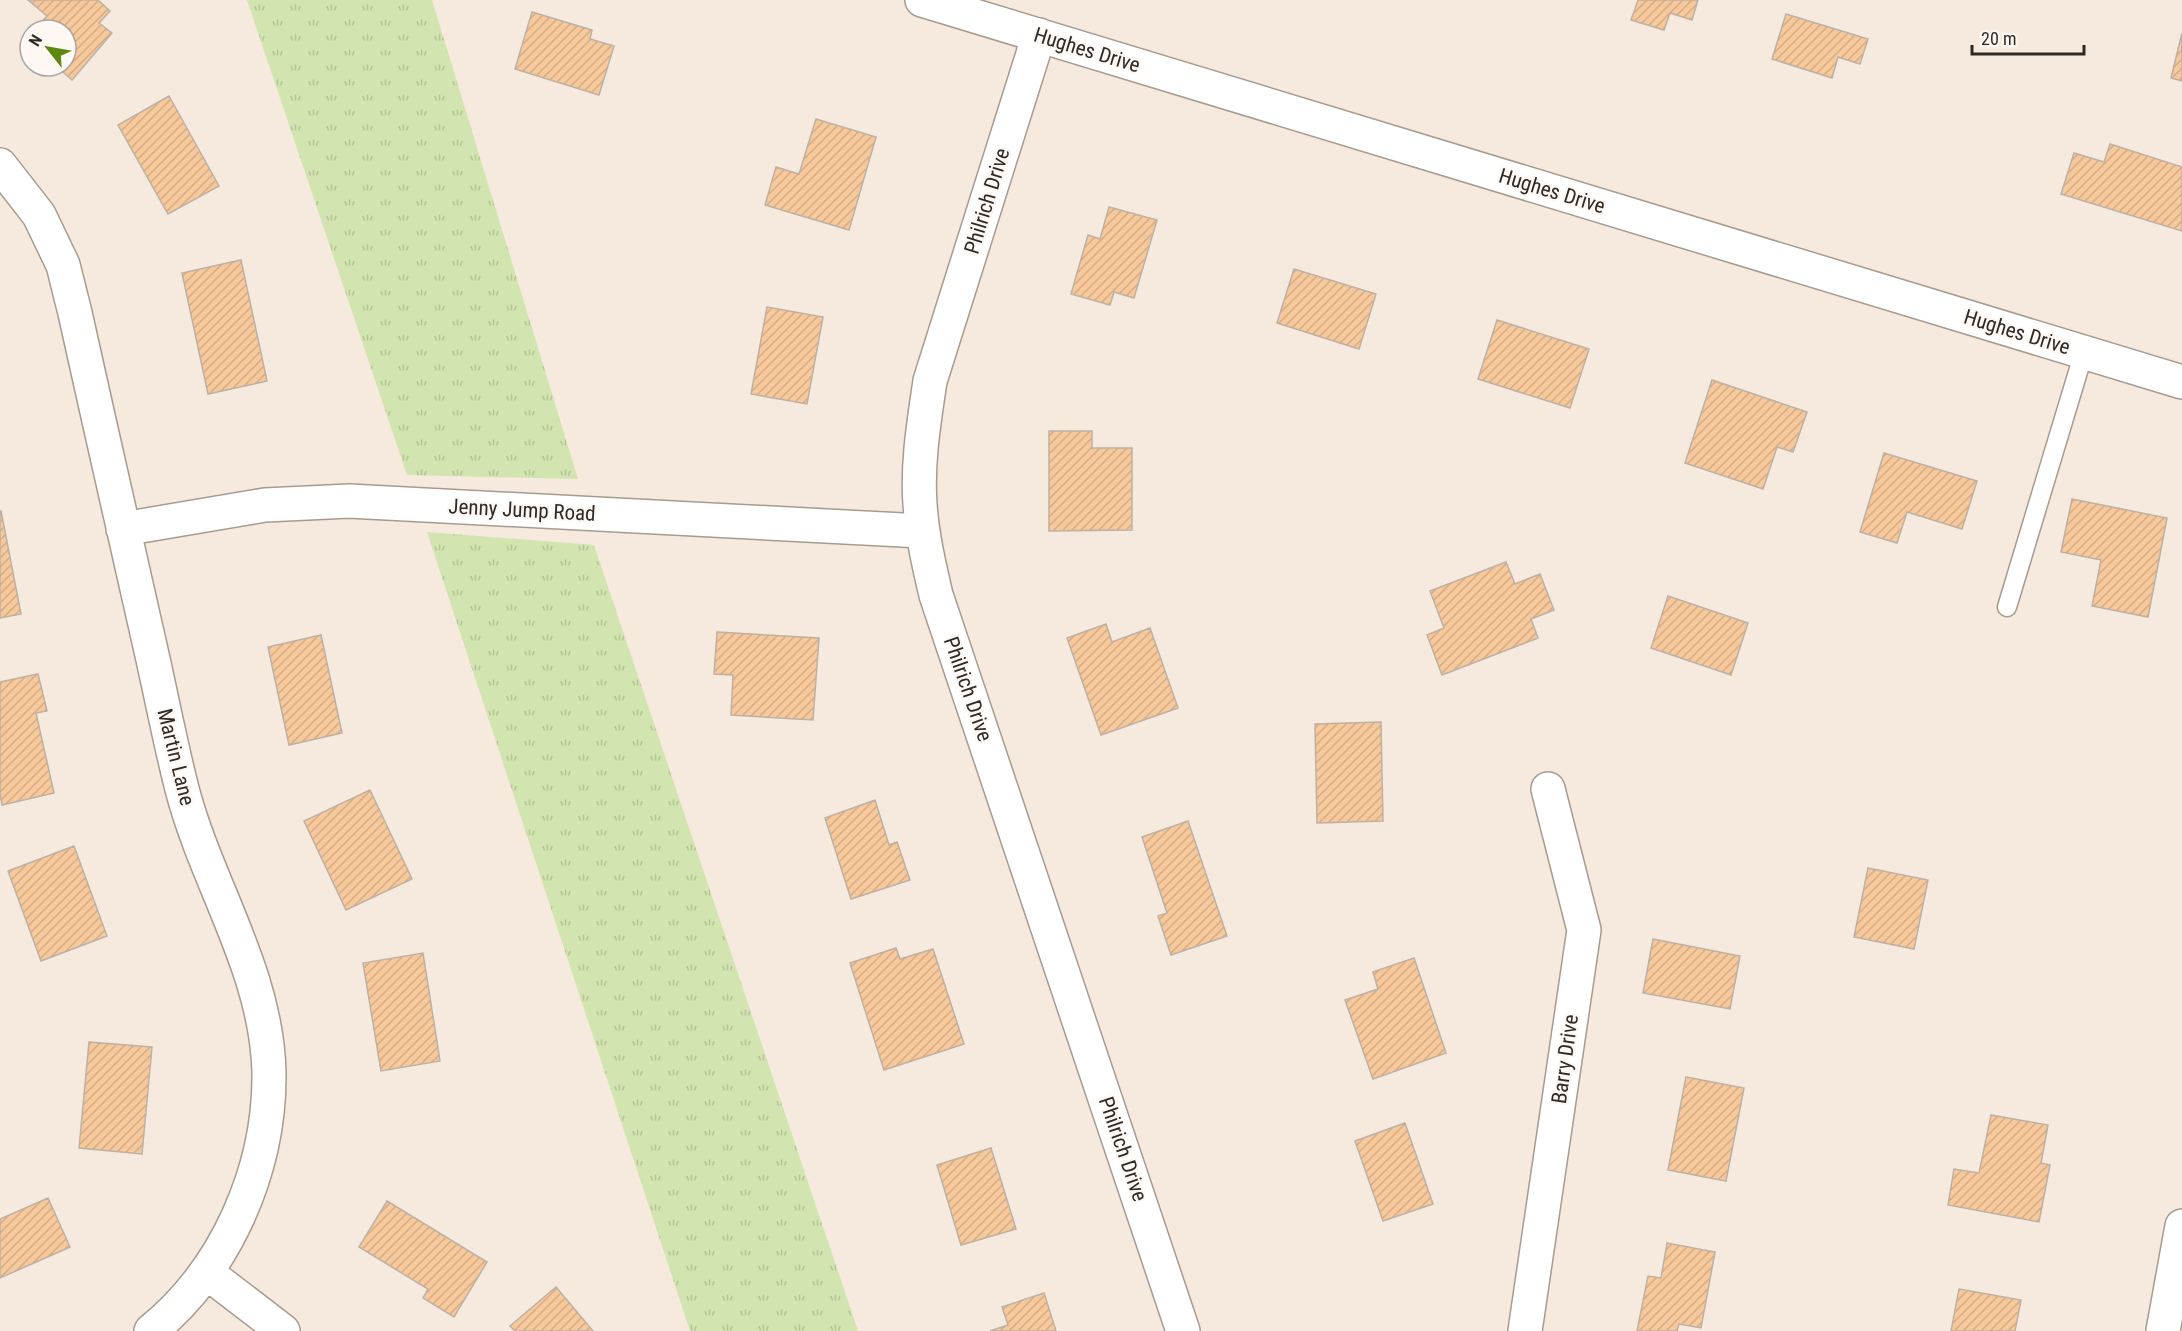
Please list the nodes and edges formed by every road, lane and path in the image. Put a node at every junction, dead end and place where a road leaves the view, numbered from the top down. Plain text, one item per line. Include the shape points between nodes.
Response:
1 (922, 0) edge
2 (1039, 36) junction
3 (0, 165) edge
4 (2084, 352) junction
5 (2182, 382) edge
6 (123, 529) junction
7 (922, 531) junction
8 (2007, 607) dead end
9 (1548, 789) dead end
10 (2182, 1226) edge
11 (206, 1272) junction
12 (151, 1331) edge
13 (283, 1331) edge
14 (1183, 1331) edge
15 (1526, 1331) edge
16 (2163, 1331) edge

1 - 2 street, Hughes Drive
2 - 4 street, Hughes Drive
2 - 7 street, Philrich Drive via 930,381 921,438
3 - 6 street, Martin Lane via 39,215 63,265
4 - 5 street, Hughes Drive
4 - 8 lane
6 - 7 street, Jenny Jump Road via 265,505 349,501
6 - 11 street, Martin Lane via 183,791 212,877 251,969 264,1021 268,1073 264,1132 251,1183 225,1242
7 - 14 street, Philrich Drive via 936,595
9 - 15 street, Barry Drive via 1584,930
10 - 16 street
11 - 12 street, Martin Lane
11 - 13 street

